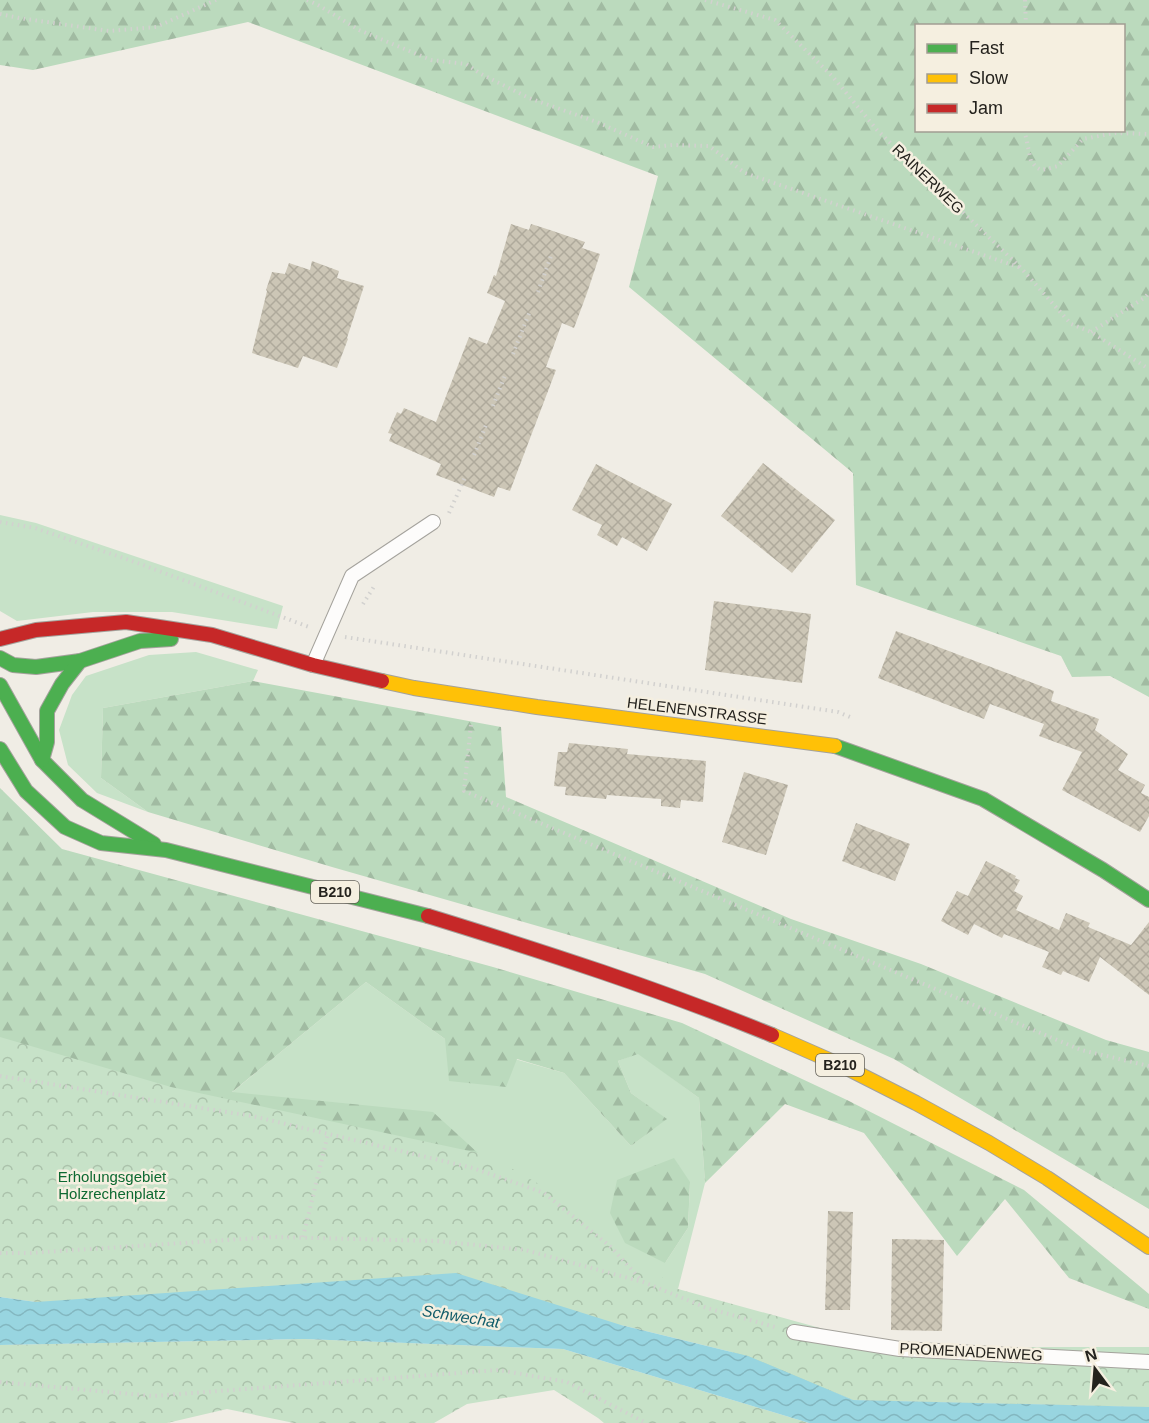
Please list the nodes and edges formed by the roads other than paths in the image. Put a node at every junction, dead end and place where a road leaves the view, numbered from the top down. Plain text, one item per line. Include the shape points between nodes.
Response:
1 (433, 522) dead end
2 (212, 636) junction
3 (0, 639) edge
4 (0, 658) edge
5 (80, 661) junction
6 (313, 665) junction
7 (0, 686) edge
8 (0, 748) edge
9 (42, 760) junction
10 (166, 850) junction
11 (1149, 900) edge
12 (1149, 1247) edge
13 (794, 1332) road end
14 (1149, 1362) edge

1 - 6 lane via 352,576
2 - 3 street, HELENENSTRASSE via 126,622 36,630
2 - 5 street, HELENENSTRASSE via 140,641
2 - 6 street, HELENENSTRASSE
4 - 5 street, HELENENSTRASSE via 13,665 36,667
5 - 9 street via 47,711 47,742
6 - 11 street, HELENENSTRASSE via 474,698 838,747 983,799
7 - 9 street, B210
8 - 10 street, B210 via 26,790 65,826 101,843
9 - 10 street, B210 via 82,800
10 - 12 street, B210 via 438,920 570,960 712,1011 845,1067 916,1103 1047,1178
13 - 14 lane, PROMENADENWEG via 900,1349

